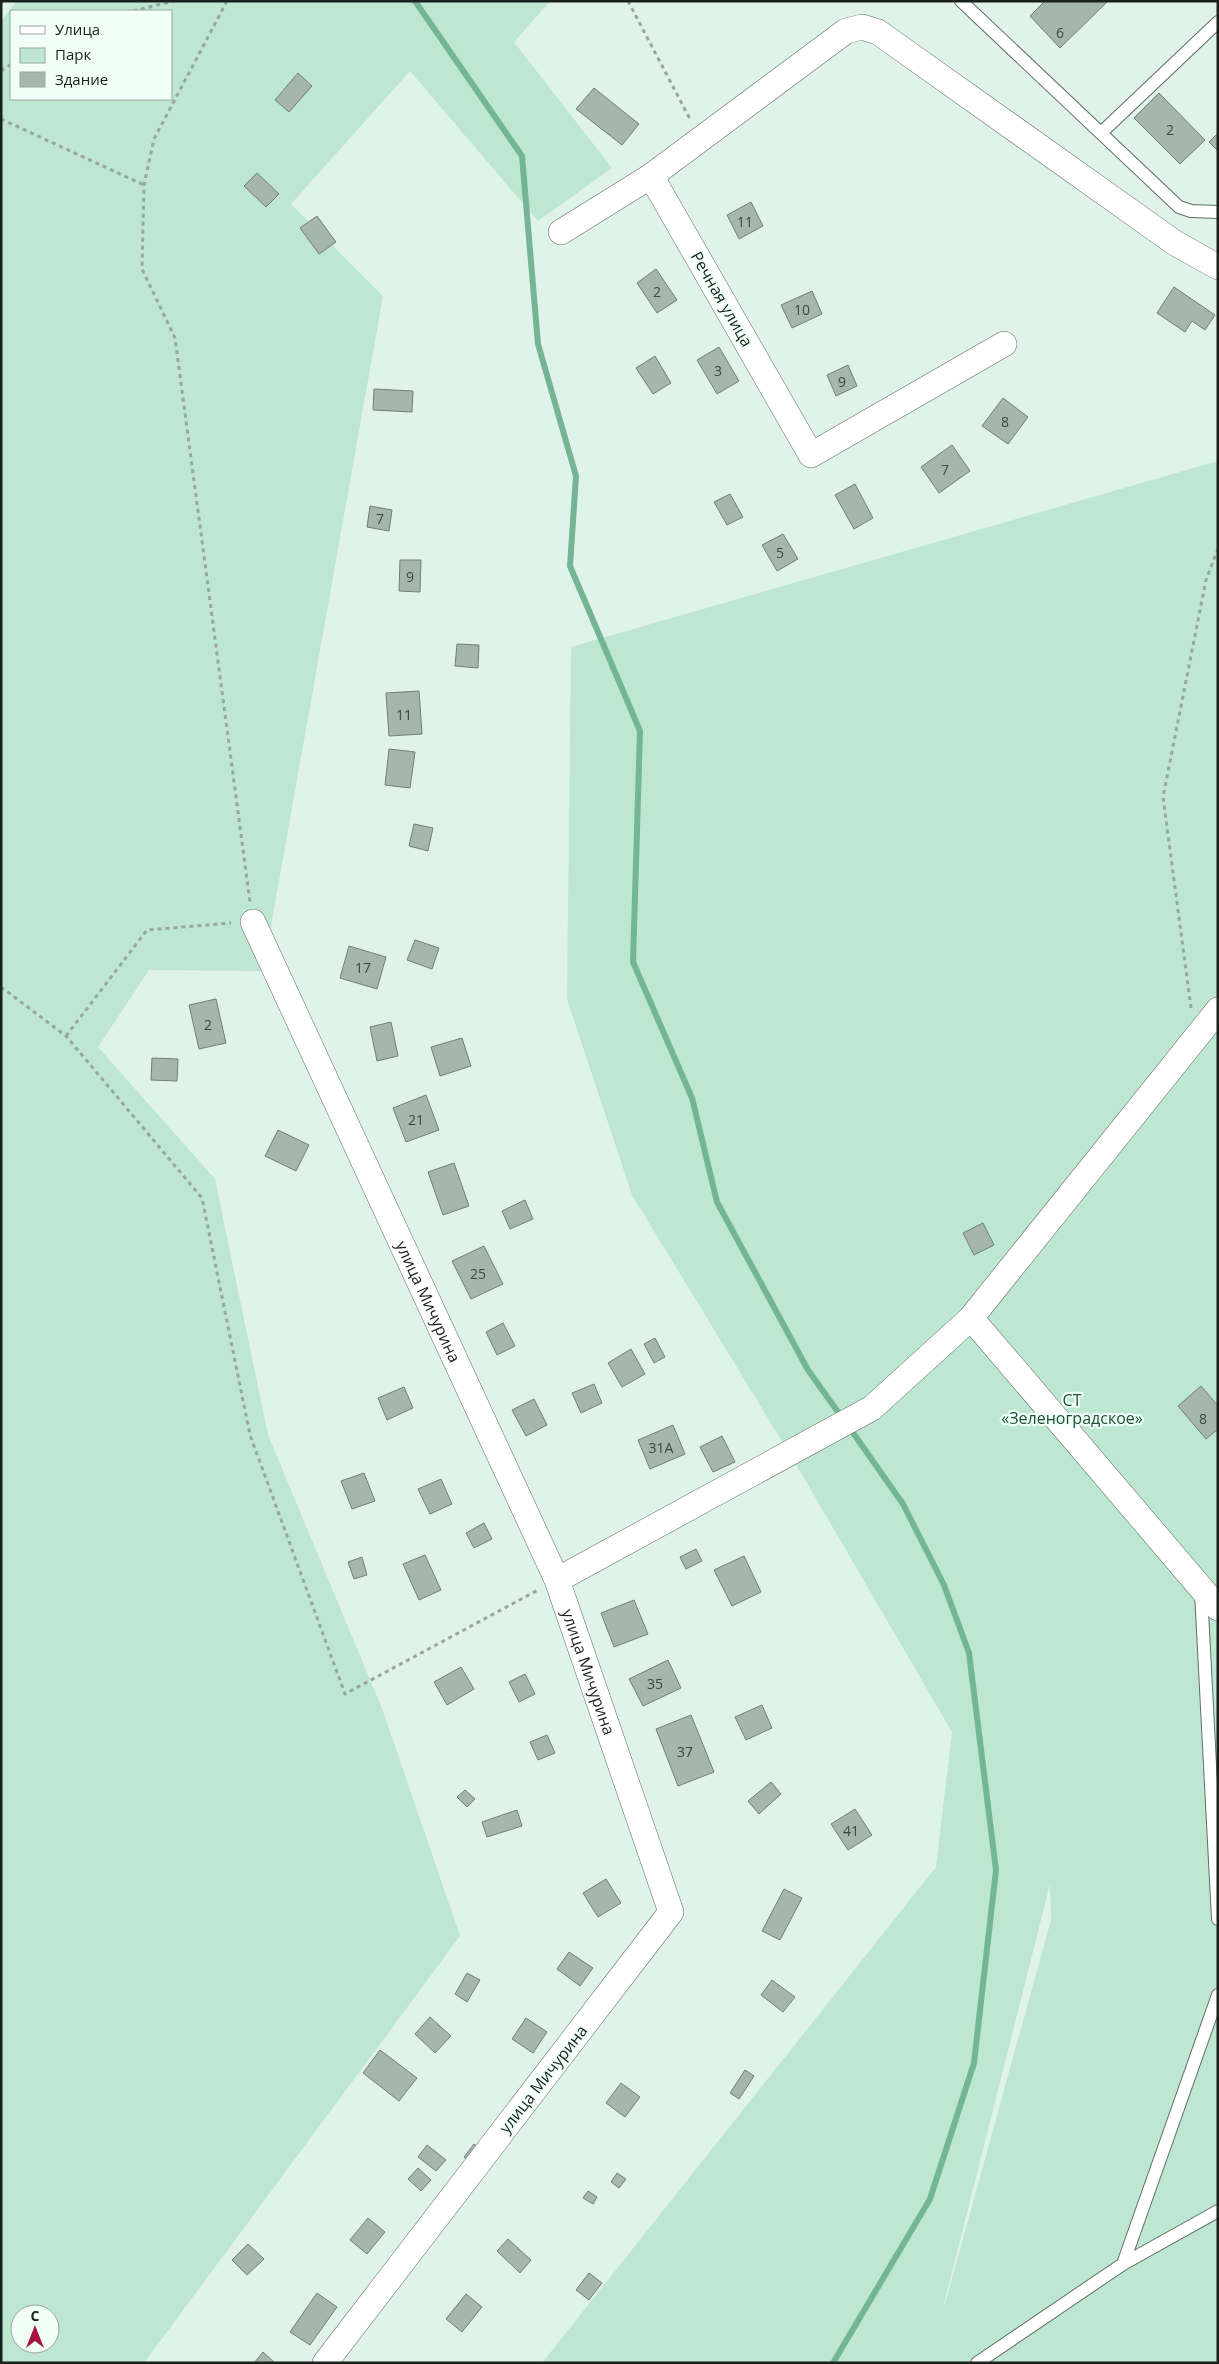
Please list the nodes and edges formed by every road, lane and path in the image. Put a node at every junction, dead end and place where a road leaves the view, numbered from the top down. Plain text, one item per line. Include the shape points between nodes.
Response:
1 (174, 1) edge
2 (226, 1) edge
3 (628, 1) edge
4 (962, 1) edge
5 (137, 10) edge
6 (1218, 22) edge
7 (1, 119) edge
8 (1101, 133) junction
9 (701, 139) junction
10 (651, 176) junction
11 (144, 185) junction
12 (1218, 212) edge
13 (561, 232) dead end
14 (1218, 268) edge
15 (1004, 344) dead end
16 (1218, 549) edge
17 (253, 922) junction
18 (1, 987) edge
19 (1218, 1010) edge
20 (66, 1036) junction
21 (1195, 1038) junction
22 (971, 1318) junction
23 (556, 1580) junction
24 (1201, 1589) junction
25 (1218, 1608) edge
26 (1218, 1919) edge
27 (1218, 1995) edge
28 (1218, 2211) edge
29 (1123, 2264) junction
30 (325, 2363) edge
31 (977, 2363) edge

1 - 5 path
2 - 11 path via 154,139
3 - 9 path
4 - 8 lane
6 - 8 lane
7 - 11 path
8 - 12 lane via 1179,206 1190,211
9 - 10 street
9 - 14 street via 846,31 862,27 878,32 1175,244
10 - 13 street
10 - 15 street, Речная улица via 811,455
11 - 17 path via 142,269 175,338
16 - 21 path via 1206,580 1163,797
17 - 20 path via 148,930
17 - 23 street, улица Мичурина
18 - 20 path
19 - 21 street
20 - 23 path via 202,1198 250,1435 345,1694
21 - 22 street
22 - 23 street via 872,1408
22 - 24 street
23 - 30 street, улица Мичурина via 671,1912
24 - 25 street
24 - 26 lane
27 - 29 lane
28 - 29 lane
29 - 31 lane

